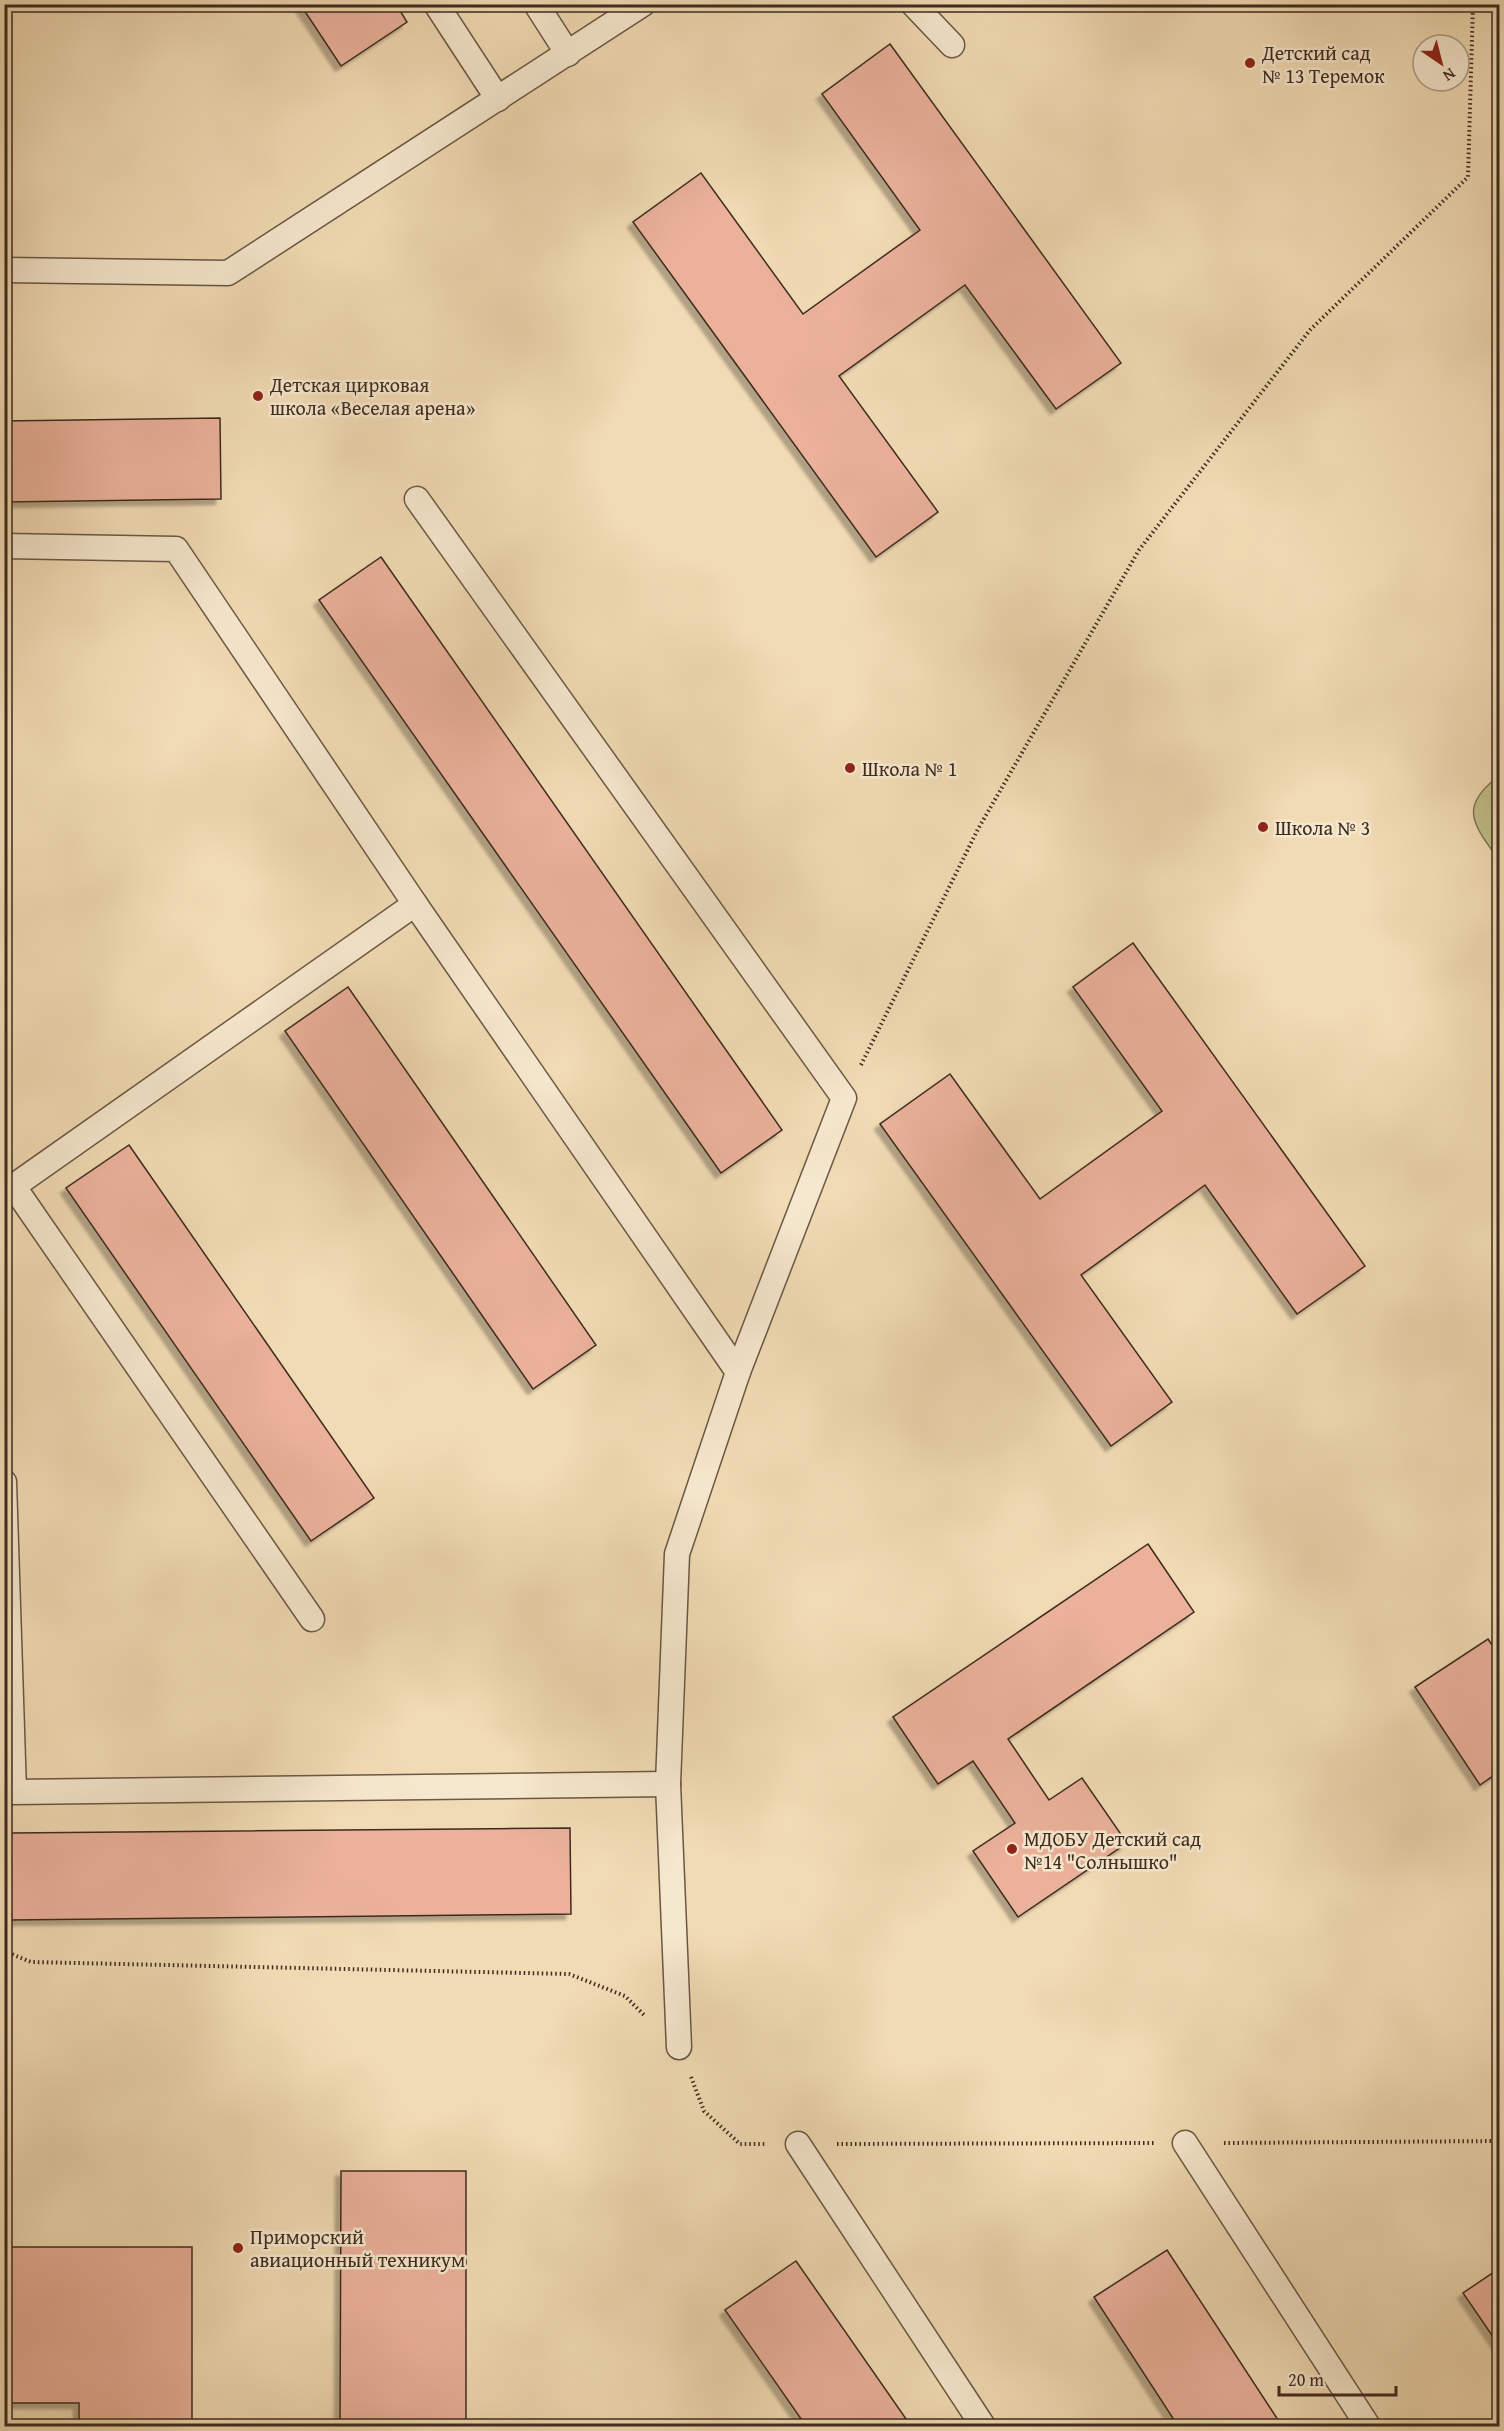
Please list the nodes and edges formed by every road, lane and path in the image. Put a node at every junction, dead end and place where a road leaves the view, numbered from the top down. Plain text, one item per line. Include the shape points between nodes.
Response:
1 (436, 4) edge
2 (536, 4) edge
3 (643, 4) edge
4 (913, 4) edge
5 (1473, 4) edge
6 (952, 45) dead end
7 (568, 54) junction
8 (498, 99) junction
9 (4, 270) edge
10 (417, 499) dead end
11 (4, 546) edge
12 (415, 904) junction
13 (844, 1098) junction
14 (9, 1190) edge
15 (738, 1372) junction
16 (4, 1482) edge
17 (312, 1619) dead end
18 (668, 1784) junction
19 (9, 1801) edge
20 (4, 1951) edge
21 (679, 2047) junction
22 (1500, 2141) edge
23 (1185, 2143) junction
24 (798, 2144) junction
25 (983, 2427) edge
26 (1368, 2427) edge

1 - 8 lane
2 - 7 lane
3 - 7 lane
4 - 6 lane
5 - 13 path via 1468,177 1310,330 1139,550 978,829
7 - 8 lane
8 - 9 lane via 228,273
10 - 13 lane
11 - 12 lane via 176,549
12 - 14 lane
12 - 15 lane
13 - 15 lane
14 - 17 lane
15 - 18 lane via 677,1554
16 - 19 lane
18 - 19 lane
18 - 21 lane
20 - 21 path via 31,1962 569,1974 625,1996
21 - 24 path via 704,2111 740,2144
22 - 23 path
23 - 24 path
23 - 26 lane
24 - 25 lane

